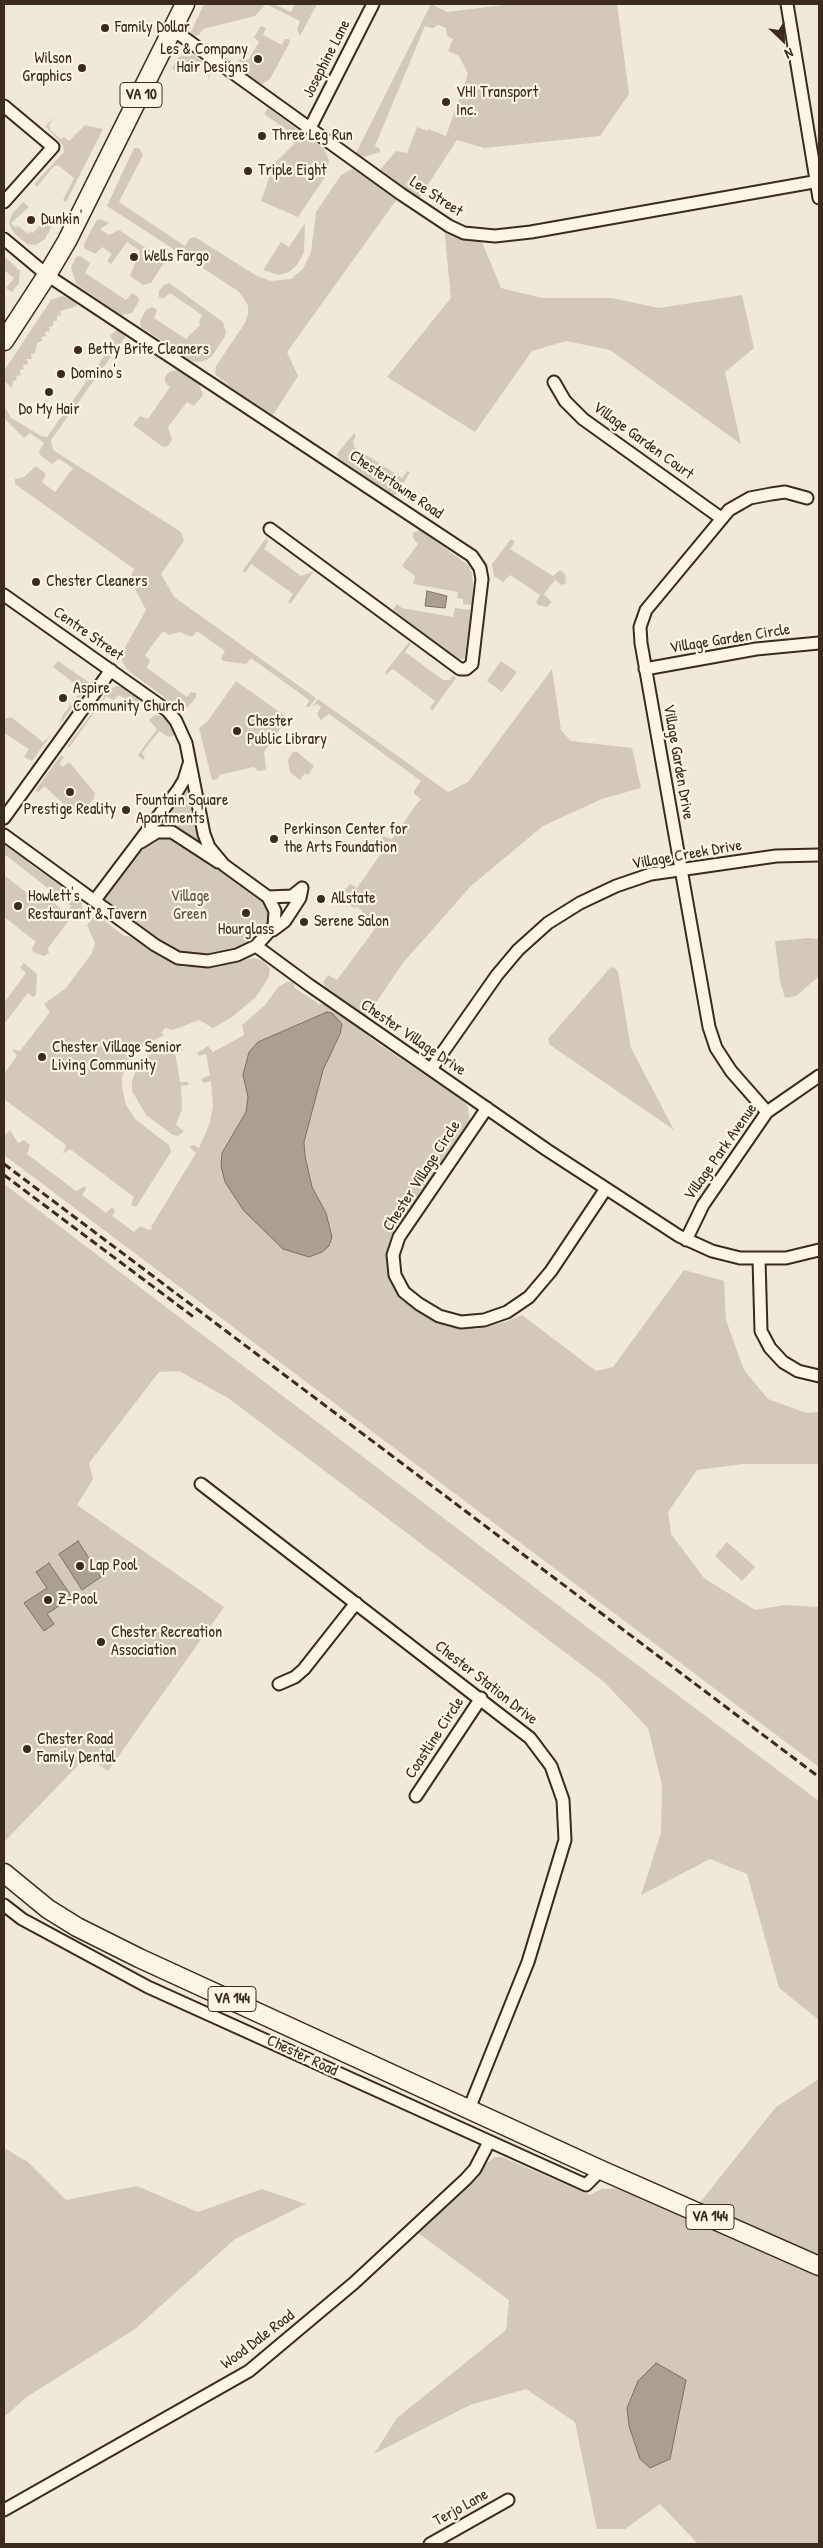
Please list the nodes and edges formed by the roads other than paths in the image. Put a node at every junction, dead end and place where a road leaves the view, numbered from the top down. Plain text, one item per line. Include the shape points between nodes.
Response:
1 (185, 4) edge
2 (374, 4) edge
3 (787, 4) edge
4 (172, 29) junction
5 (4, 106) edge
6 (310, 128) junction
7 (818, 182) edge
8 (819, 198) edge
9 (4, 202) edge
10 (4, 239) edge
11 (48, 275) junction
12 (4, 341) edge
13 (554, 382) dead end
14 (807, 498) dead end
15 (721, 518) junction
16 (270, 529) dead end
17 (4, 596) edge
18 (819, 643) edge
19 (646, 669) junction
20 (112, 670) junction
21 (190, 760) junction
22 (4, 818) edge
23 (4, 835) edge
24 (134, 847) junction
25 (819, 855) edge
26 (224, 865) junction
27 (681, 869) junction
28 (268, 897) junction
29 (95, 900) junction
30 (270, 933) junction
31 (256, 946) junction
32 (431, 1069) junction
33 (819, 1076) edge
34 (487, 1108) junction
35 (767, 1112) junction
36 (606, 1190) junction
37 (686, 1240) junction
38 (819, 1250) edge
39 (759, 1259) junction
40 (819, 1376) edge
41 (201, 1484) dead end
42 (356, 1603) junction
43 (279, 1684) dead end
44 (481, 1698) junction
45 (416, 1796) dead end
46 (4, 1873) edge
47 (4, 1905) edge
48 (469, 2110) junction
49 (489, 2142) junction
50 (601, 2170) junction
51 (819, 2266) edge
52 (508, 2500) dead end
53 (4, 2510) edge
54 (430, 2544) edge

1 - 4 main road, VA 10
2 - 6 street, Josephine Lane
3 - 7 street
4 - 6 street, Lee Street
4 - 11 main road, VA 10
5 - 9 street via 53,146
6 - 7 street, Lee Street via 449,226 479,236 531,232
7 - 8 street
10 - 11 street, Chestertowne Road
11 - 12 main road, VA 10
11 - 16 street, Chestertowne Road via 472,556 480,568 482,579 472,664 460,669
13 - 15 street, Village Garden Court via 564,401 583,419
14 - 15 street, Village Garden Drive via 785,492 750,498
15 - 19 street, Village Garden Drive via 646,610 640,627
17 - 20 street, Centre Street
18 - 19 street, Village Garden Circle via 756,649
19 - 27 street, Village Garden Drive
20 - 21 street, Centre Street via 168,711 180,728
20 - 22 street
21 - 24 street via 184,780
21 - 26 street, Centre Street via 204,834
23 - 29 street
24 - 26 street via 157,832 172,832
24 - 29 street
25 - 27 street, Village Creek Drive via 776,856
26 - 28 street, Centre Street
27 - 32 street, Village Creek Drive via 651,874 616,886 580,902 548,923 518,950 497,976
27 - 35 street, Village Garden Drive via 708,1027 716,1048 731,1071
28 - 30 street via 276,918
28 - 30 street via 292,896 302,888 300,898 285,921
29 - 31 street via 155,945 178,958 191,961 221,959
30 - 31 street
31 - 32 street, Chester Village Drive
32 - 34 street, Chester Village Drive
33 - 35 street, Village Park Avenue
34 - 36 street, Chester Village Drive
34 - 36 street, Chester Village Circle via 399,1237 393,1255 396,1275 404,1292 419,1304 438,1316 461,1322 484,1320 507,1312 529,1298 551,1271
35 - 37 street, Village Park Avenue via 703,1204
36 - 37 street, Chester Village Drive
37 - 39 street, Chester Village Drive via 731,1256
38 - 39 street, Chester Village Drive via 786,1258
39 - 40 street via 759,1311 765,1339 783,1362 798,1371
41 - 42 street, Chester Station Drive
42 - 43 street via 304,1669
42 - 44 street, Chester Station Drive
44 - 45 street, Coastline Circle
44 - 48 street, Chester Station Drive via 530,1738 552,1766 563,1800 565,1840 528,1962
46 - 48 main road, Chester Road / VA 144 via 48,1909 77,1927
47 - 49 street, Chester Road / VA 144 via 22,1919 148,1987
48 - 50 main road, Chester Road / VA 144
49 - 50 street, Chester Road / VA 144 via 586,2185
49 - 53 street, Wood Dale Road via 466,2179 354,2283 249,2371
50 - 51 main road, Chester Road / VA 144
52 - 54 street, Terjo Lane

